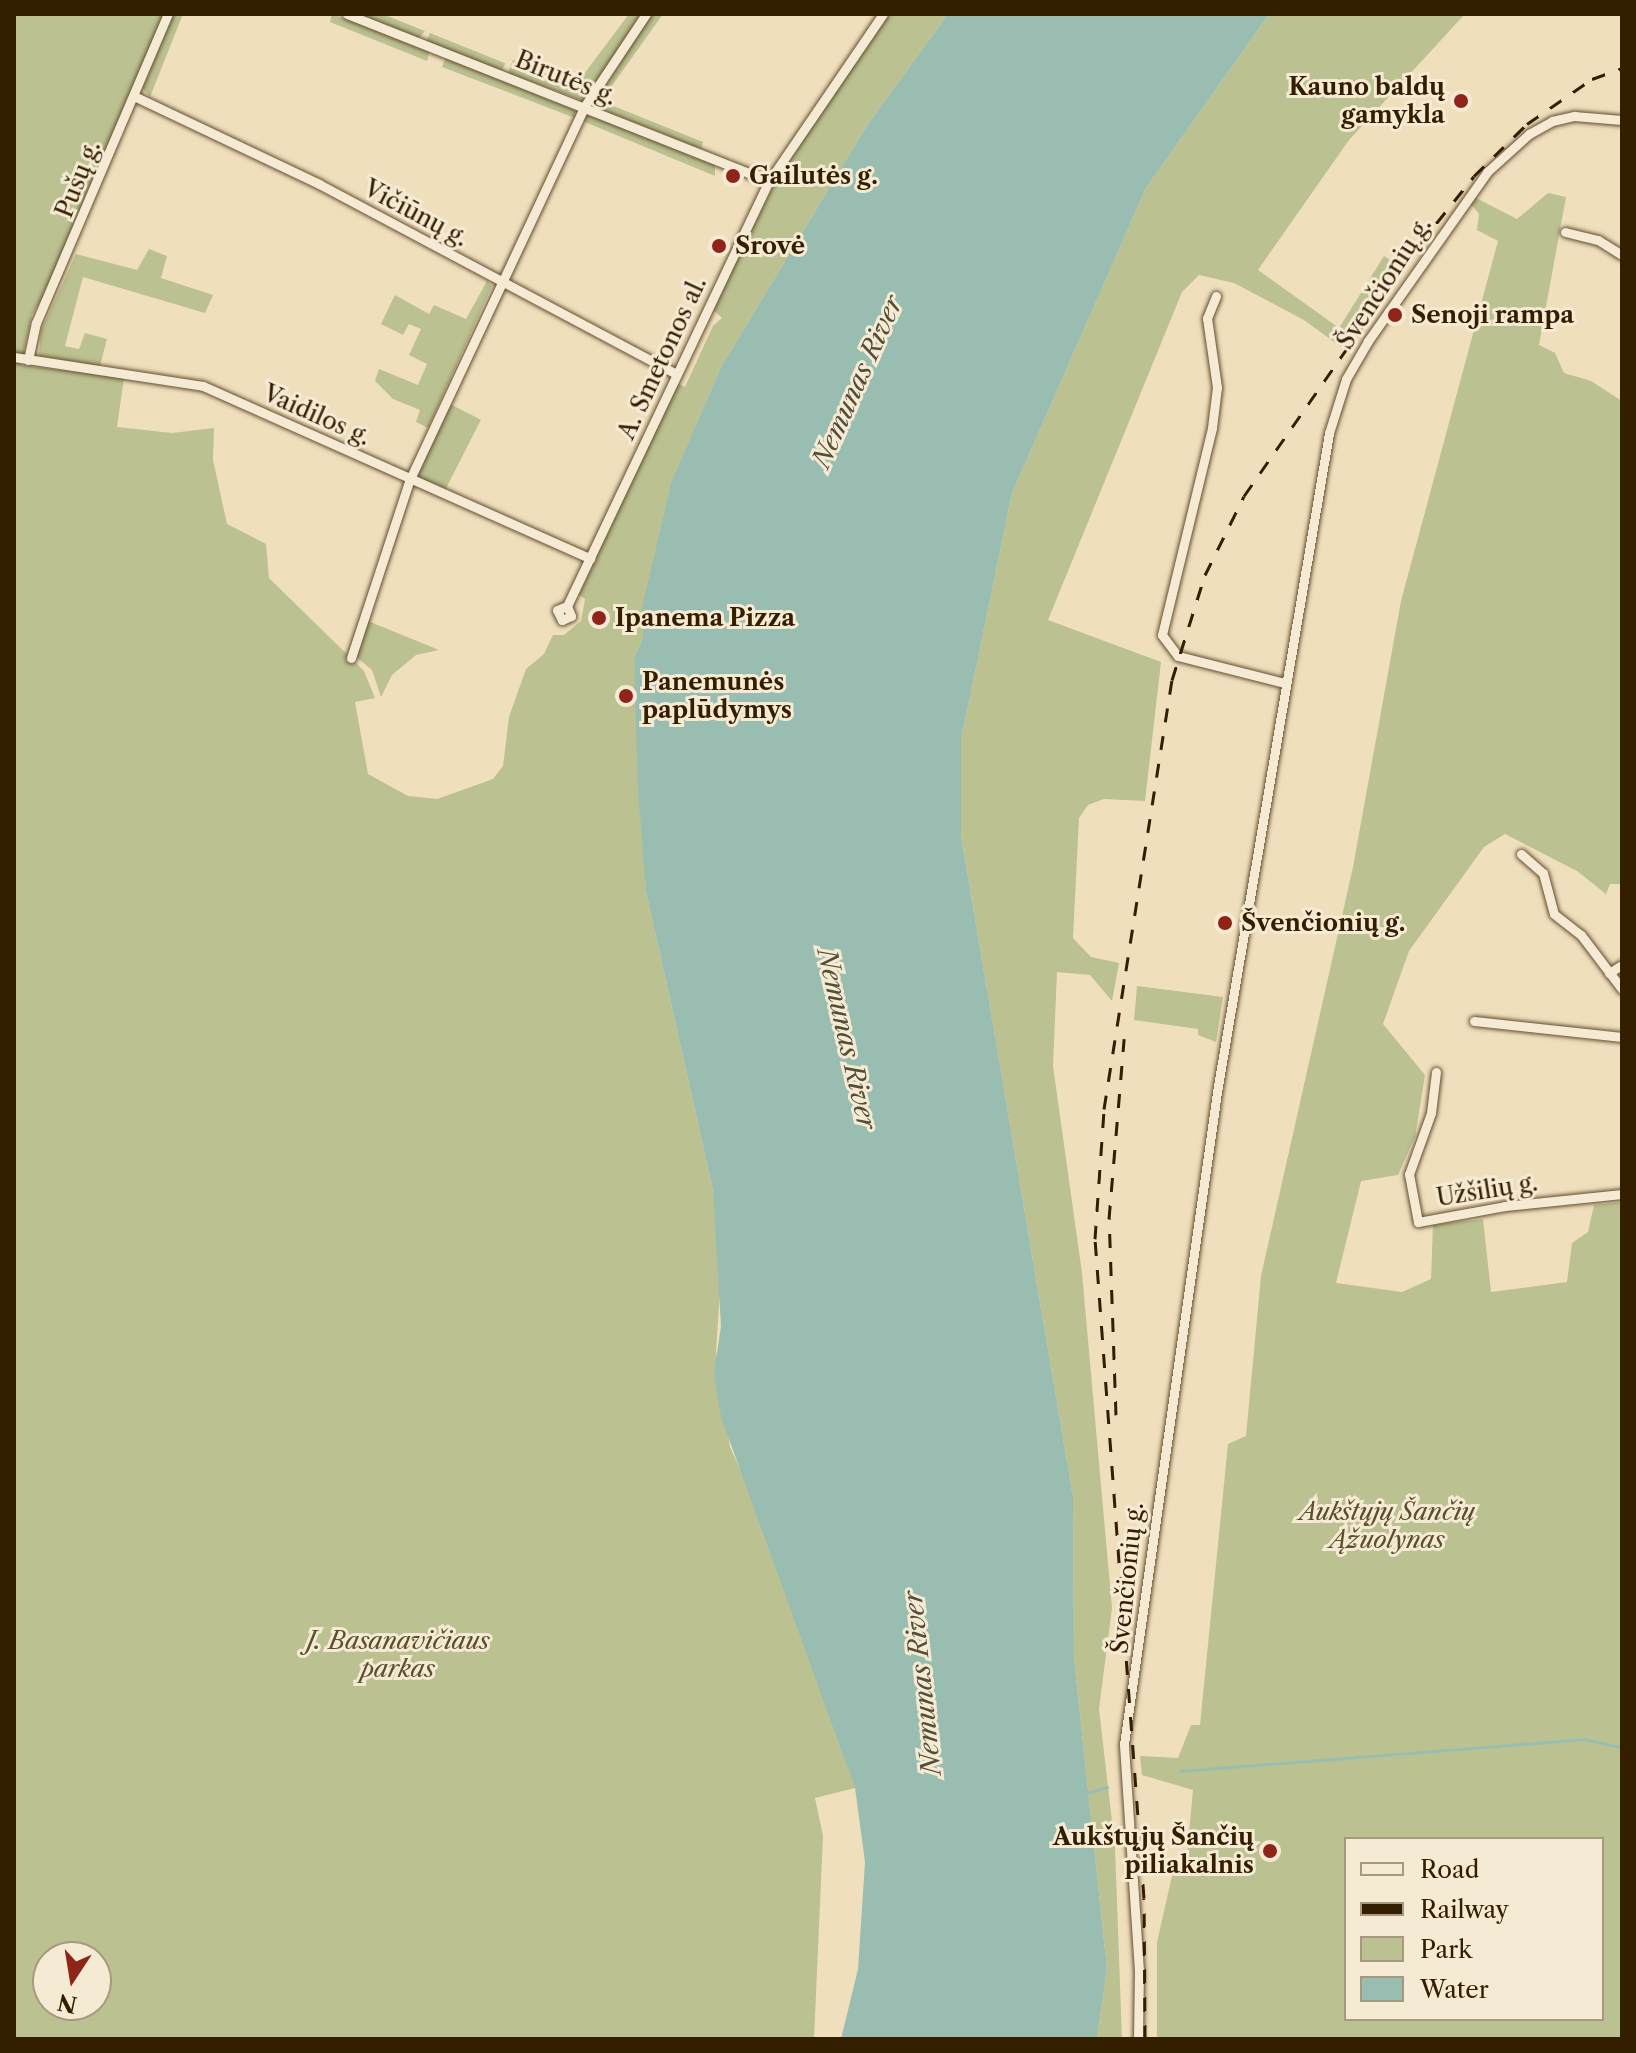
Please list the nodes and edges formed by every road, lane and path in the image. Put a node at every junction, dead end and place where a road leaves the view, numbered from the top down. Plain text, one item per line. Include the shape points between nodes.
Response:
1 (168, 14) edge
2 (347, 14) edge
3 (646, 14) edge
4 (883, 14) edge
5 (134, 96) junction
6 (584, 107) junction
7 (1622, 120) edge
8 (769, 181) junction
9 (1565, 232) dead end
10 (1622, 255) edge
11 (501, 281) junction
12 (1216, 296) dead end
13 (14, 357) edge
14 (28, 360) junction
15 (676, 374) junction
16 (410, 479) junction
17 (590, 558) junction
18 (567, 606) dead end
19 (351, 658) dead end
20 (1285, 683) junction
21 (1521, 854) dead end
22 (1622, 965) edge
23 (1609, 973) junction
24 (1622, 989) edge
25 (1474, 1021) dead end
26 (1622, 1037) edge
27 (1436, 1072) dead end
28 (1622, 1194) edge
29 (1138, 2039) edge

1 - 5 street, Pušų g.
2 - 6 street, Birutės g.
3 - 6 street
4 - 8 street, A. Smetonos al.
5 - 11 street, Vičiūnų g. via 319,184
5 - 14 street, Pušų g. via 36,323
6 - 8 street, Birutės g.
6 - 11 street
7 - 20 street, Švenčionių g. via 1564,117 1529,134 1487,172 1440,232 1346,379 1325,451
8 - 15 street, A. Smetonos al.
9 - 10 street via 1598,240
11 - 15 street, Vičiūnų g.
11 - 16 street
12 - 20 street via 1207,318 1217,387 1212,428 1162,635 1178,656
13 - 14 street, Vaidilos g.
14 - 16 street, Vaidilos g. via 203,386
15 - 17 street, A. Smetonos al.
16 - 17 street, Vaidilos g.
16 - 19 street
17 - 18 street, A. Smetonos al.
20 - 29 street, Švenčionių g. via 1217,1092 1124,1744 1139,1971
21 - 23 street via 1543,873 1554,914 1581,935
22 - 23 street
23 - 24 street
25 - 26 street
27 - 28 street, Užšilių g. via 1431,1113 1409,1174 1418,1222 1515,1204

